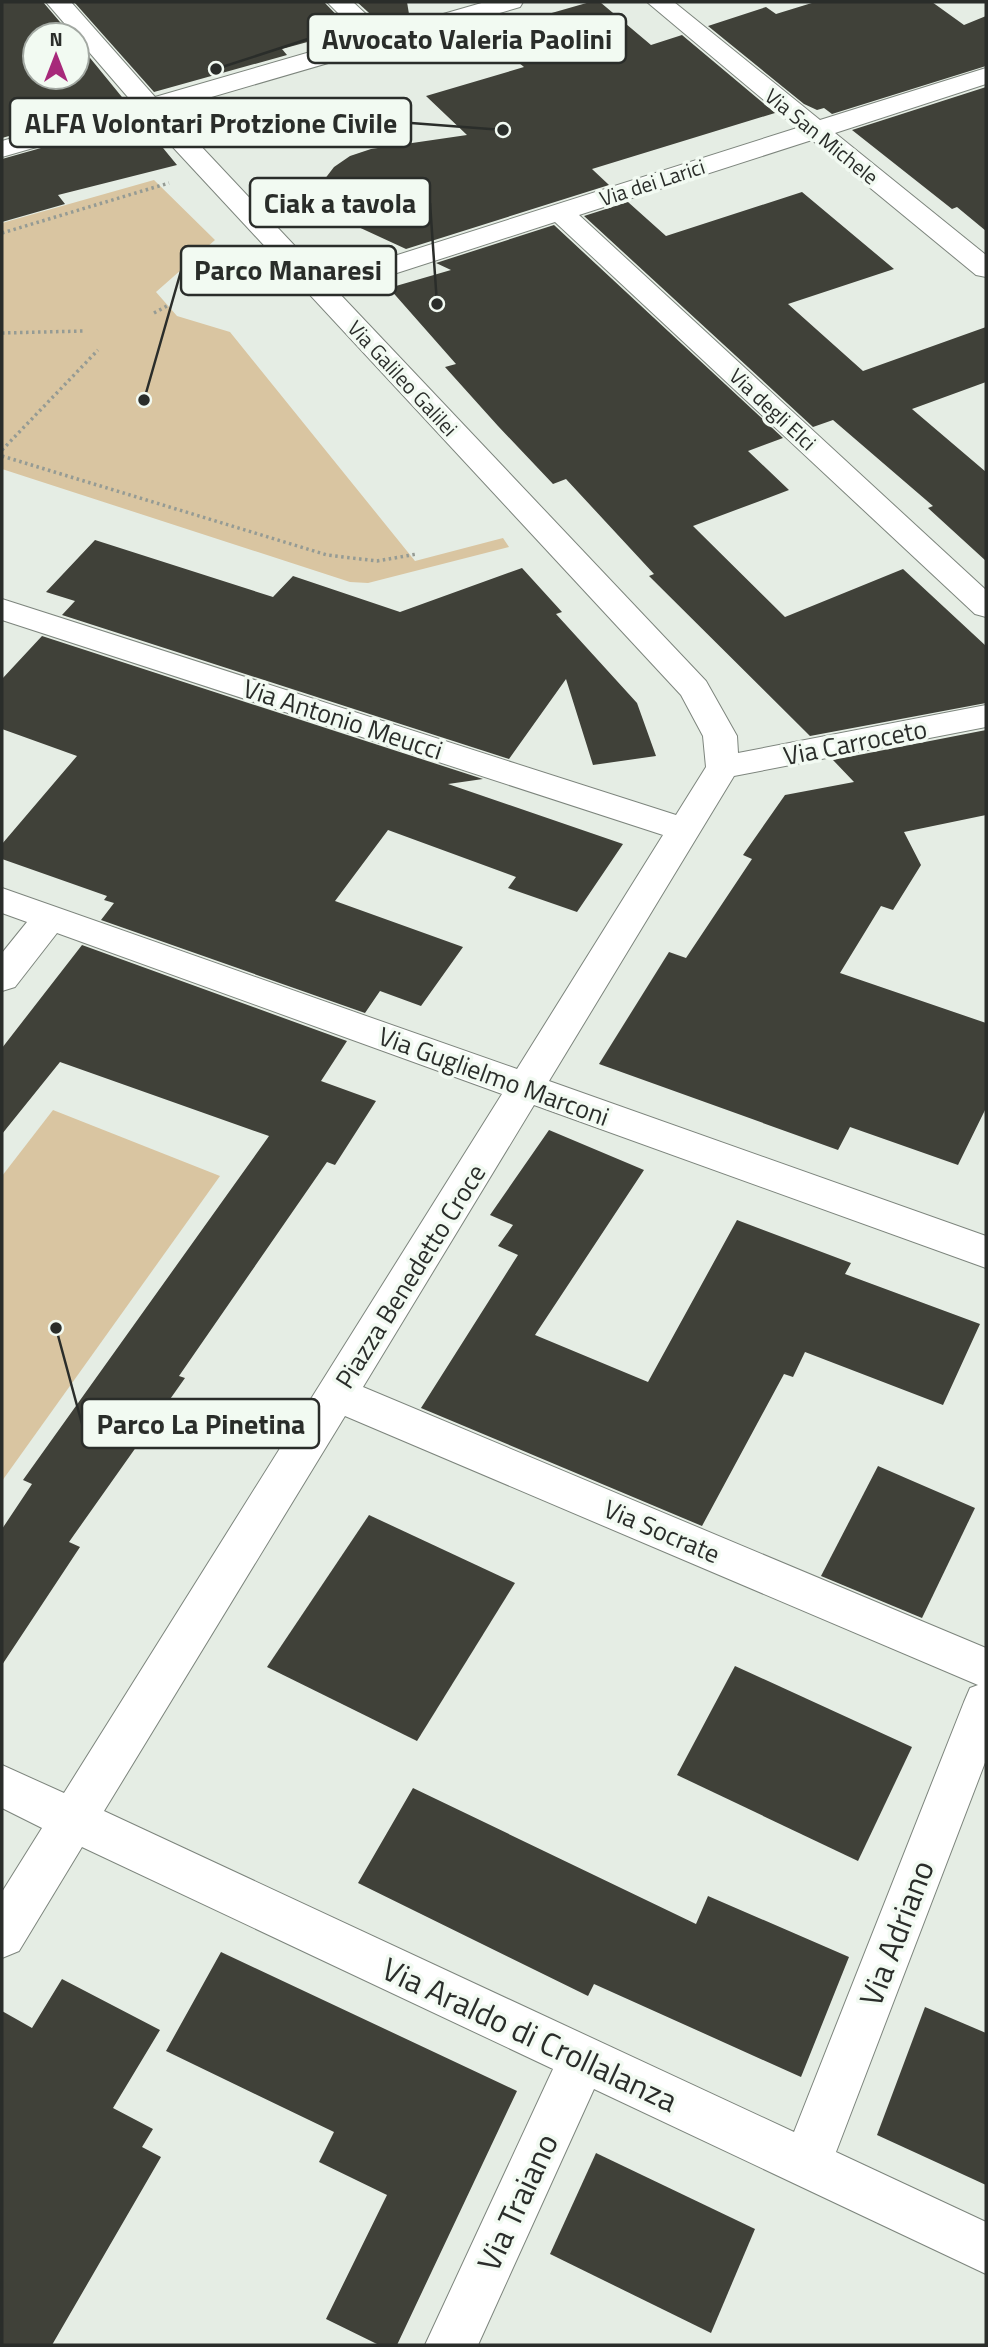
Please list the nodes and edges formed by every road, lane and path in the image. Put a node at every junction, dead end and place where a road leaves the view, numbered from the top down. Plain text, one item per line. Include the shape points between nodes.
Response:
1 (58, 2) edge
2 (339, 2) edge
3 (511, 2) edge
4 (659, 2) edge
5 (379, 40) junction
6 (986, 76) edge
7 (149, 106) junction
8 (815, 131) junction
9 (2, 149) edge
10 (176, 181) dead end
11 (560, 212) junction
12 (2, 233) edge
13 (986, 269) edge
14 (319, 289) junction
15 (167, 306) dead end
16 (154, 313) dead end
17 (84, 331) dead end
18 (2, 333) edge
19 (98, 350) dead end
20 (2, 450) edge
21 (2, 456) edge
22 (417, 554) dead end
23 (986, 607) edge
24 (2, 610) edge
25 (986, 716) edge
26 (723, 767) junction
27 (685, 830) junction
28 (2, 900) edge
29 (50, 918) junction
30 (2, 978) edge
31 (526, 1087) junction
32 (986, 1252) edge
33 (337, 1394) junction
34 (986, 1668) edge
35 (986, 1702) edge
36 (2, 1786) edge
37 (73, 1821) junction
38 (2, 1935) edge
39 (583, 2059) junction
40 (807, 2164) junction
41 (986, 2248) edge
42 (451, 2345) edge

1 - 7 street, Via Galileo Galilei
2 - 5 street
3 - 5 street
4 - 8 street, Via San Michele
5 - 7 street
6 - 8 street, Via dei Larici
7 - 9 street
7 - 14 street, Via Galileo Galilei
8 - 11 street, Via dei Larici
8 - 13 street, Via San Michele
10 - 12 path
11 - 14 street, Via dei Larici
11 - 23 street, Via degli Elci
14 - 26 street, Via Galileo Galilei via 694,689 720,737
15 - 16 path
17 - 18 path
19 - 20 path
21 - 22 path via 327,555 377,561
24 - 27 street, Via Antonio Meucci
25 - 26 street, Via Carroceto
26 - 27 street, Piazza Benedetto Croce
27 - 31 street, Piazza Benedetto Croce
28 - 29 street, Via Guglielmo Marconi
29 - 30 street
29 - 31 street, Via Guglielmo Marconi
31 - 32 street, Via Guglielmo Marconi
31 - 33 street, Piazza Benedetto Croce
33 - 34 street, Via Socrate
33 - 37 street, Piazza Benedetto Croce
35 - 40 street, Via Adriano
36 - 37 street, Via Araldo di Crollalanza
37 - 38 street, Piazza Benedetto Croce
37 - 39 street, Via Araldo di Crollalanza
39 - 40 street, Via Araldo di Crollalanza
39 - 42 street, Via Traiano
40 - 41 street, Via Araldo di Crollalanza

